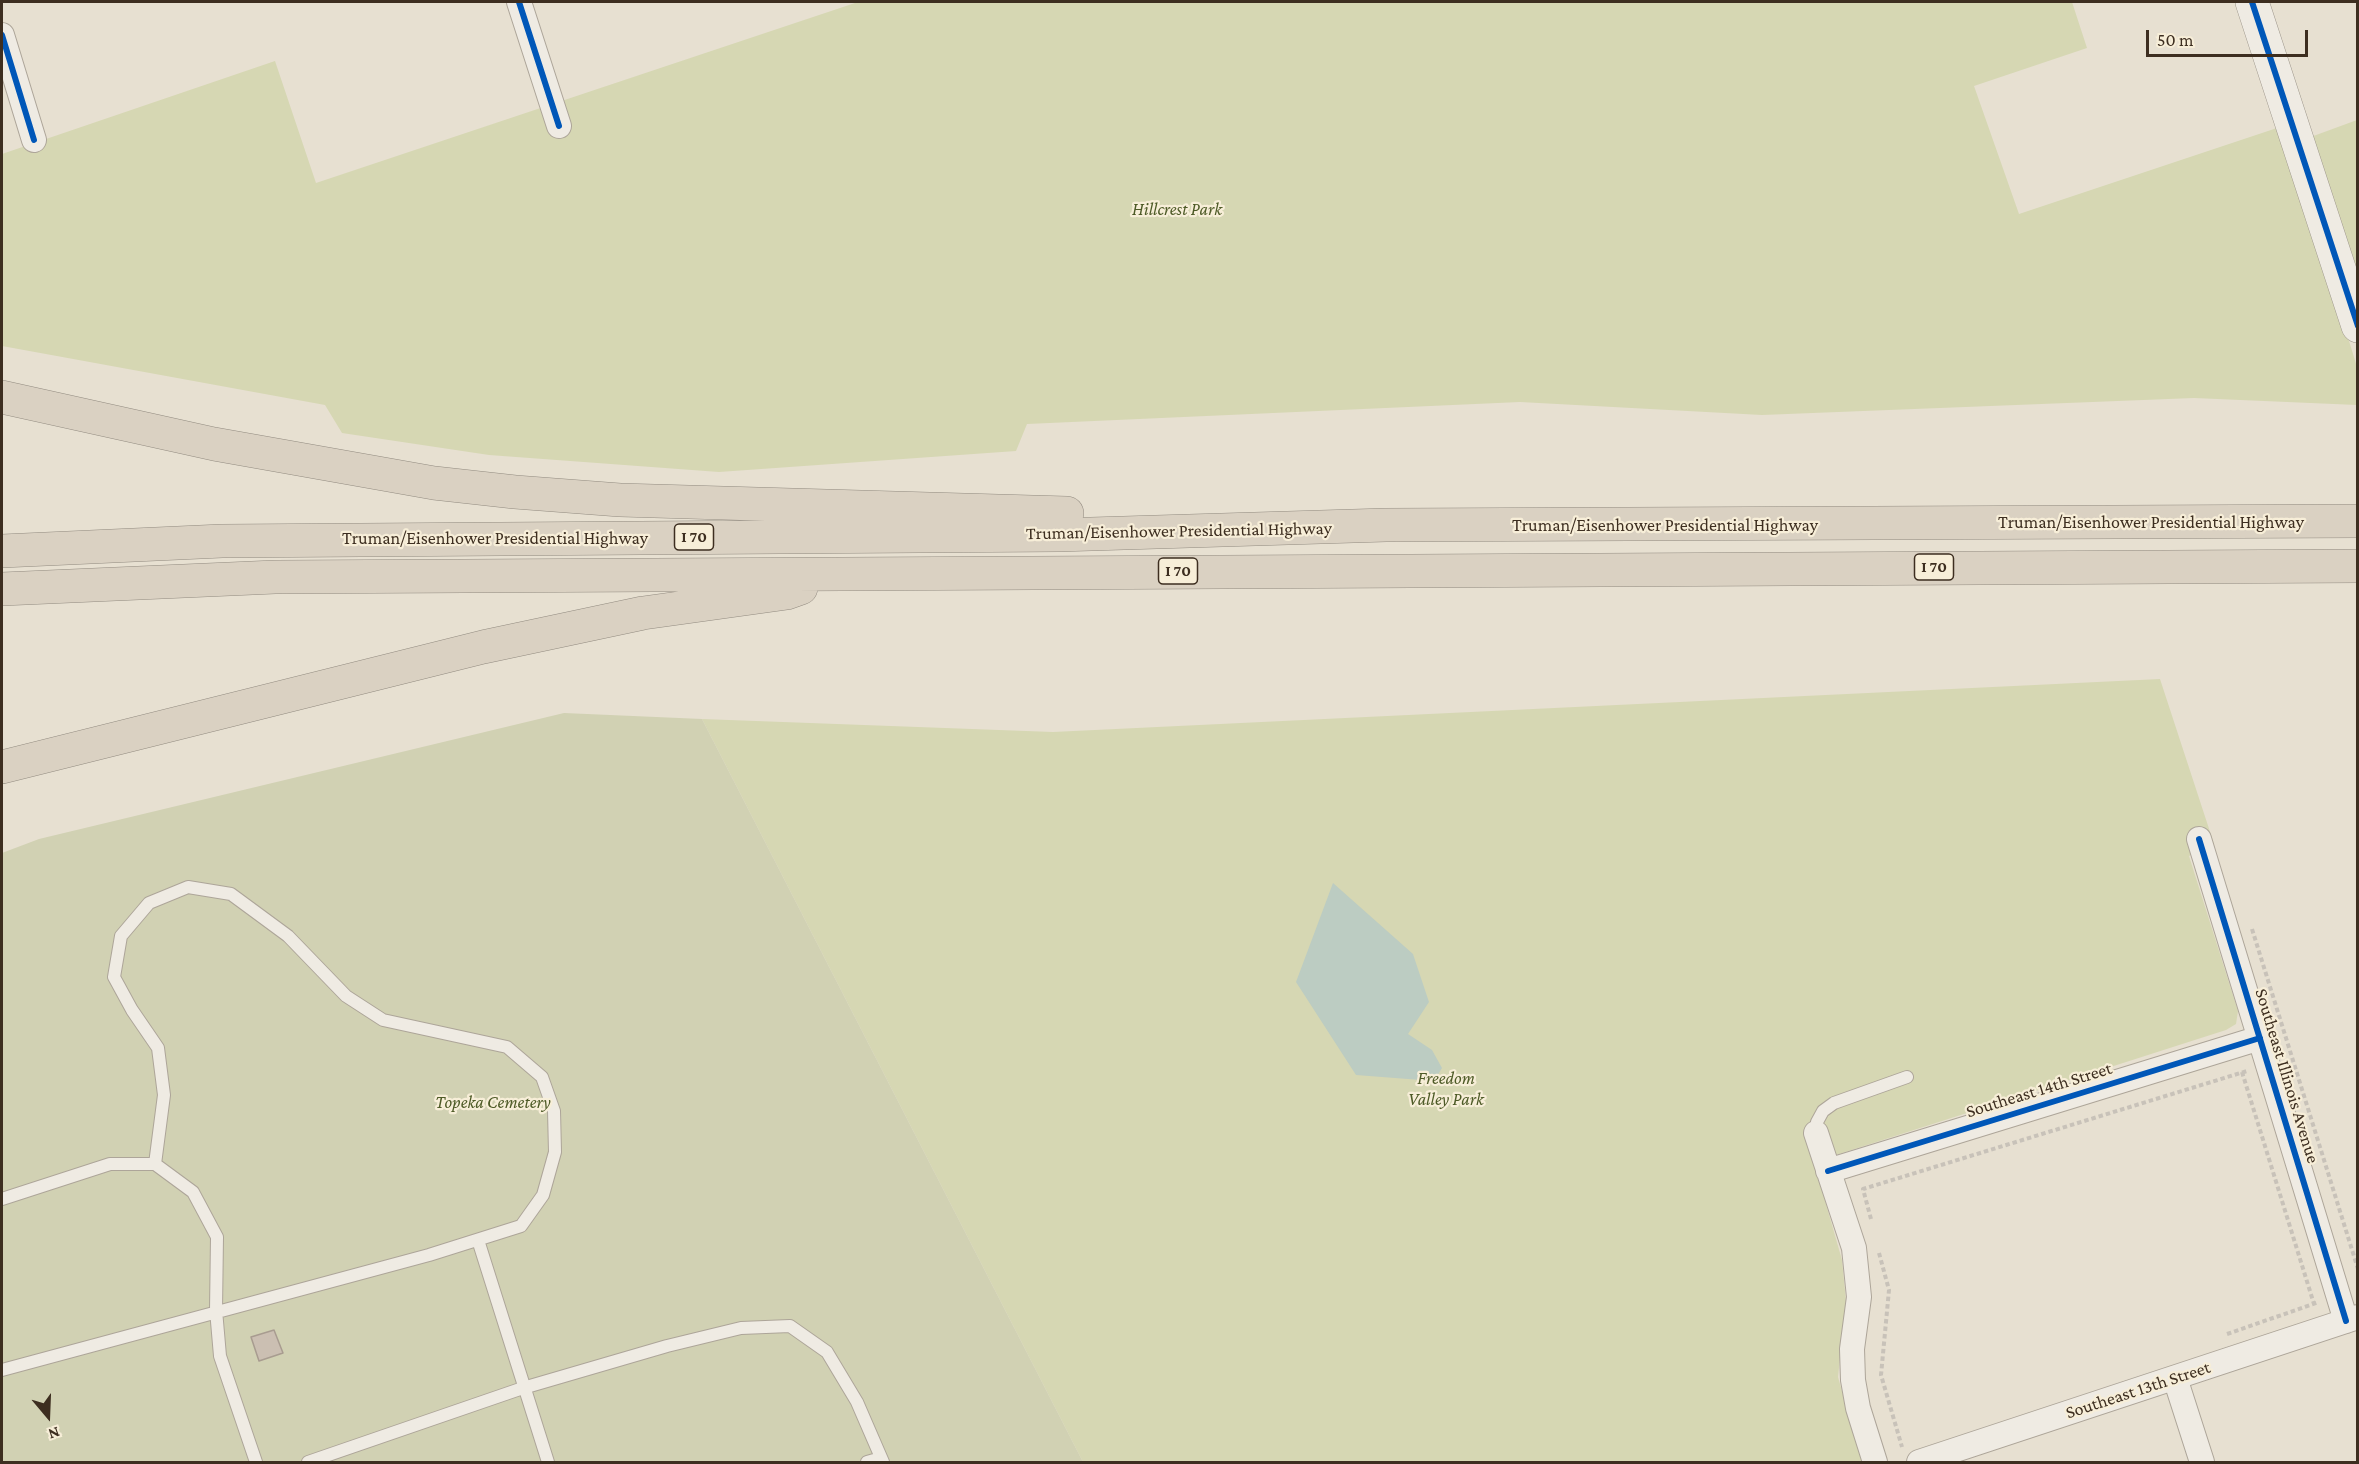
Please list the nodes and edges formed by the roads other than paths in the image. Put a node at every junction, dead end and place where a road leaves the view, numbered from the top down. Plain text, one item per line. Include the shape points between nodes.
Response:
1 (519, 2) edge
2 (2252, 2) edge
3 (2, 35) edge
4 (559, 126) dead end
5 (34, 140) dead end
6 (2358, 326) edge
7 (2, 397) edge
8 (2358, 521) edge
9 (1386, 525) junction
10 (2, 551) edge
11 (2358, 566) edge
12 (846, 573) junction
13 (2, 589) edge
14 (2, 767) edge
15 (2199, 840) dead end
16 (2260, 1038) junction
17 (1907, 1077) dead end
18 (1816, 1133) joint
19 (155, 1164) junction
20 (1828, 1171) junction
21 (2, 1199) edge
22 (478, 1240) junction
23 (216, 1310) junction
24 (2352, 1319) edge
25 (2, 1370) edge
26 (2175, 1378) junction
27 (524, 1388) junction
28 (1916, 1453) edge
29 (882, 1460) edge
30 (256, 1462) edge
31 (308, 1462) edge
32 (548, 1462) edge
33 (867, 1462) edge
34 (1875, 1462) edge
35 (2202, 1462) edge

1 - 4 street
2 - 6 street
3 - 5 street
7 - 9 highway via 214,444 434,483 515,492 620,500 1219,514
8 - 9 highway, Truman/Eisenhower Presidential Highway / I 70
9 - 10 highway, Truman/Eisenhower Presidential Highway / I 70 via 1058,535 246,540
11 - 12 highway, Truman/Eisenhower Presidential Highway / I 70
12 - 13 highway, Truman/Eisenhower Presidential Highway / I 70 via 275,577
12 - 14 highway via 787,593 643,613 483,647
15 - 16 street, Southeast Illinois Avenue
16 - 20 street, Southeast 14th Street
16 - 24 street, Southeast Illinois Avenue via 2339,1294
17 - 18 lane via 1834,1103 1823,1111
18 - 20 street
19 - 21 lane via 110,1164
19 - 22 lane via 164,1095 158,1048 114,977 121,936 149,903 188,887 231,894 288,936 346,996 383,1020 507,1047 542,1077 554,1111 555,1152 543,1195 521,1226
19 - 23 lane via 193,1192 217,1238
20 - 34 street via 1854,1248 1859,1297 1852,1349 1853,1380
22 - 23 lane
22 - 27 lane
23 - 25 lane
23 - 30 lane via 220,1356
24 - 26 street, Southeast 13th Street
26 - 28 street, Southeast 13th Street
26 - 35 street
27 - 29 lane via 741,1328 790,1326 827,1352 857,1402
27 - 31 lane
27 - 32 lane
29 - 33 lane

